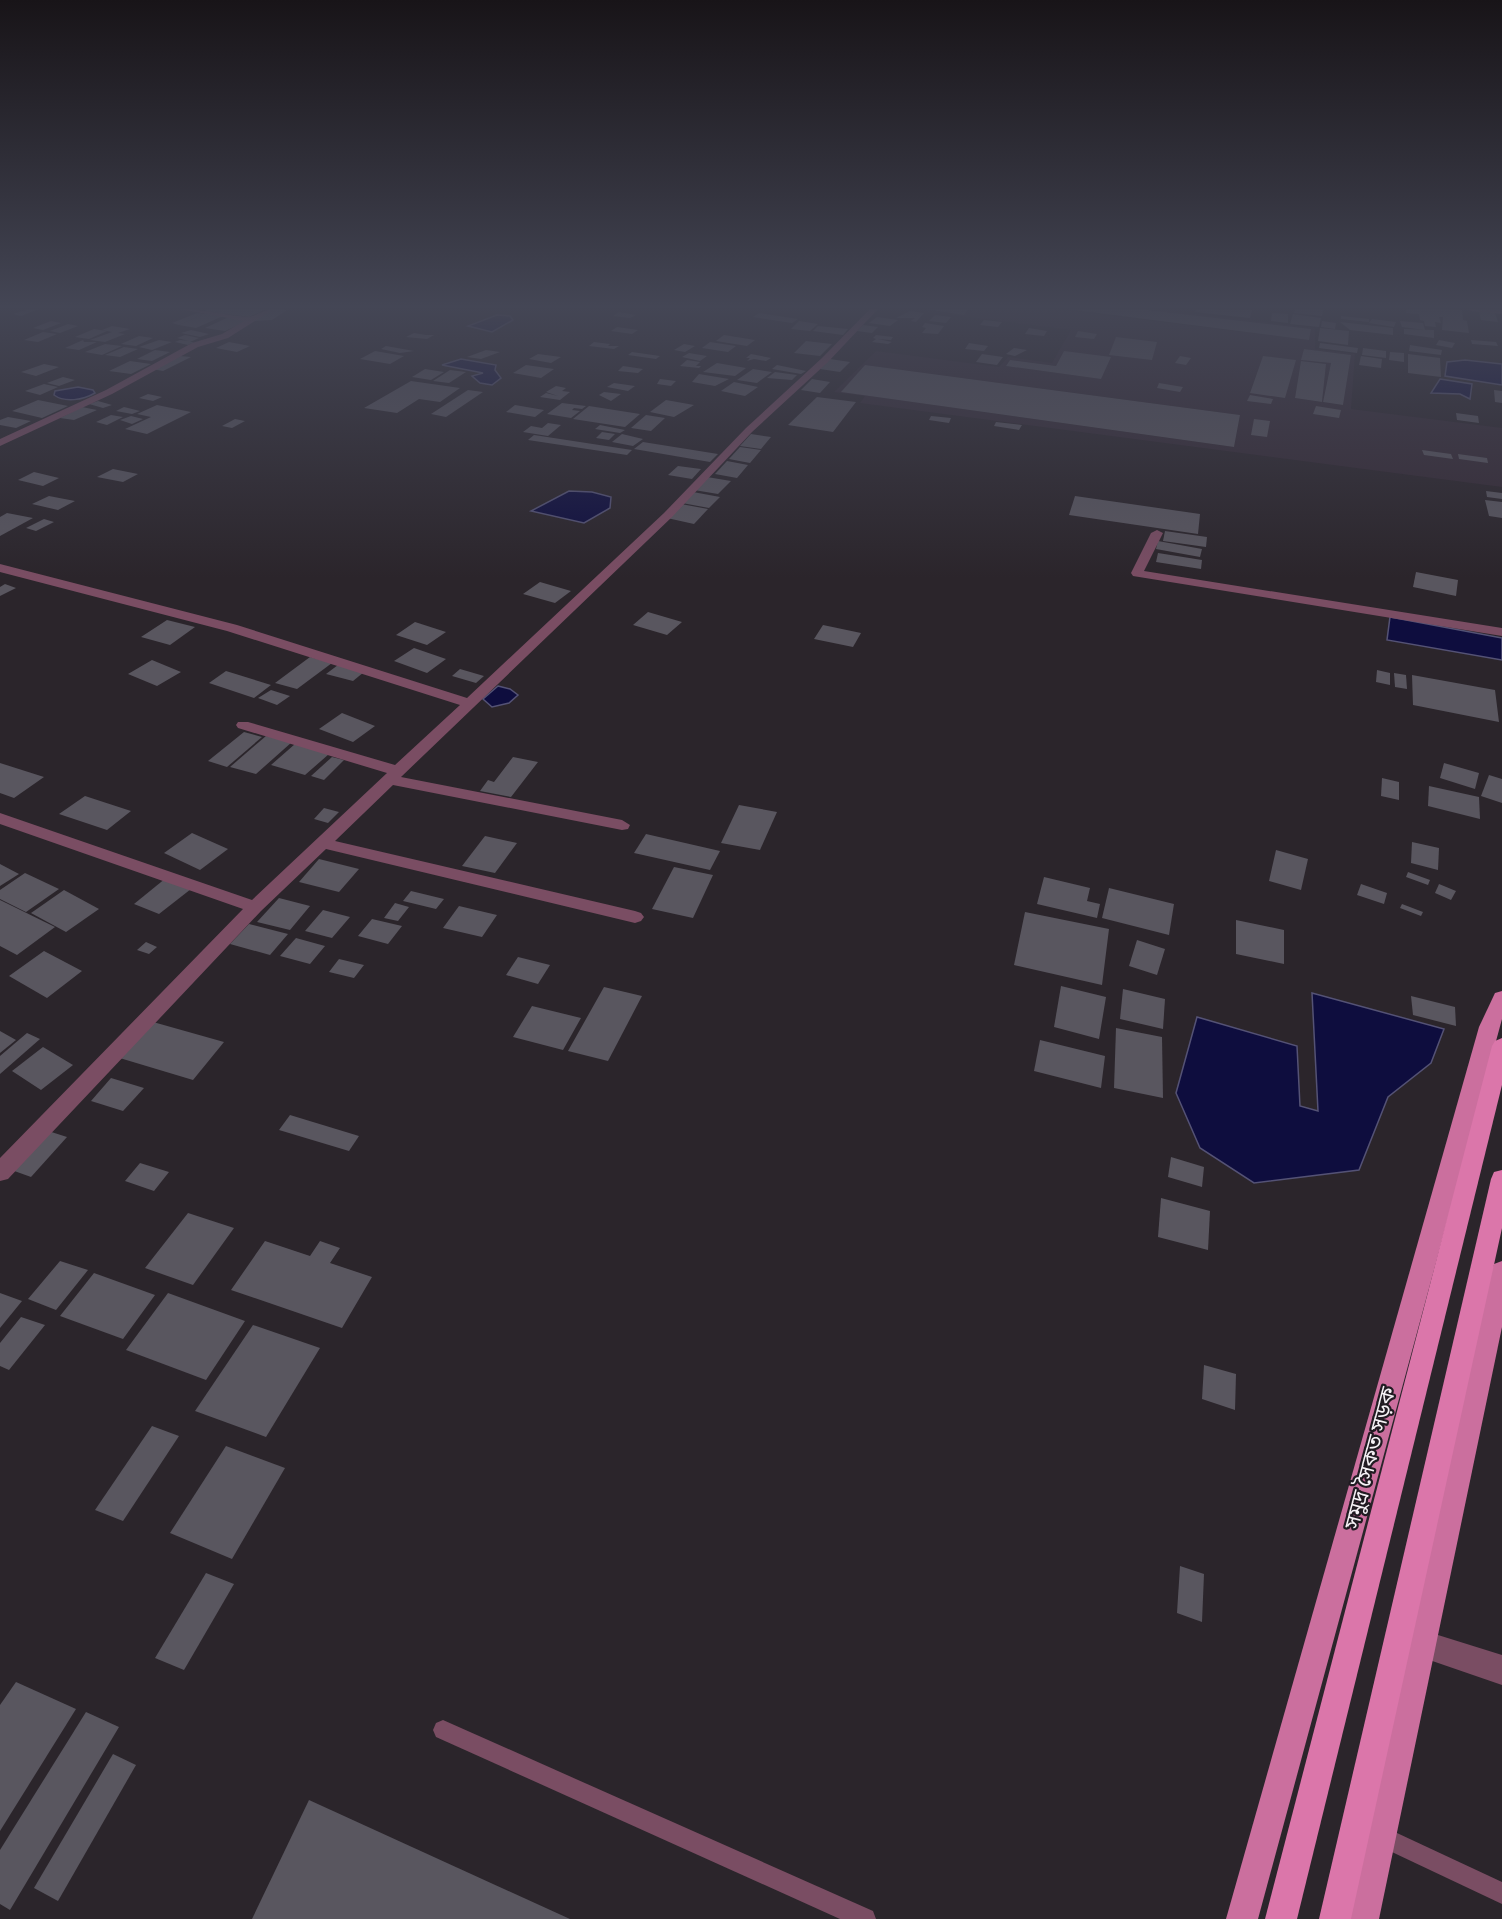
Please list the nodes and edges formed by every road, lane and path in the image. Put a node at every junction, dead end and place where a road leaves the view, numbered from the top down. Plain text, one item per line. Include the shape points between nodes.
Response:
1 (95, 399) edge
2 (783, 399) edge
3 (0, 442) edge
4 (1157, 533) dead end
5 (0, 568) edge
6 (1502, 632) edge
7 (468, 703) junction
8 (243, 725) dead end
9 (393, 775) junction
10 (0, 818) edge
11 (622, 825) dead end
12 (322, 843) junction
13 (255, 907) junction
14 (635, 917) dead end
15 (1502, 998) edge
16 (1502, 1046) edge
17 (0, 1172) edge
18 (1502, 1179) edge
19 (1502, 1272) edge
20 (1422, 1644) junction
21 (1502, 1670) edge
22 (443, 1730) dead end
23 (1381, 1836) junction
24 (1502, 1893) edge
25 (864, 1919) edge
26 (1242, 1919) edge
27 (1281, 1919) edge
28 (1335, 1919) edge
29 (1363, 1919) edge

1 - 3 street
2 - 7 street via 668,515
4 - 6 street via 1137,573
5 - 7 street via 232,628
7 - 9 street
8 - 9 street
9 - 11 street
9 - 12 street
10 - 13 street
12 - 13 street
12 - 14 street
13 - 17 street
15 - 26 main road, সমুদ্র সৈকত সড়ক via 1489,1027
16 - 27 highway
18 - 28 highway
19 - 20 main road
20 - 21 street
20 - 23 main road
22 - 25 lane
23 - 24 lane
23 - 29 main road

